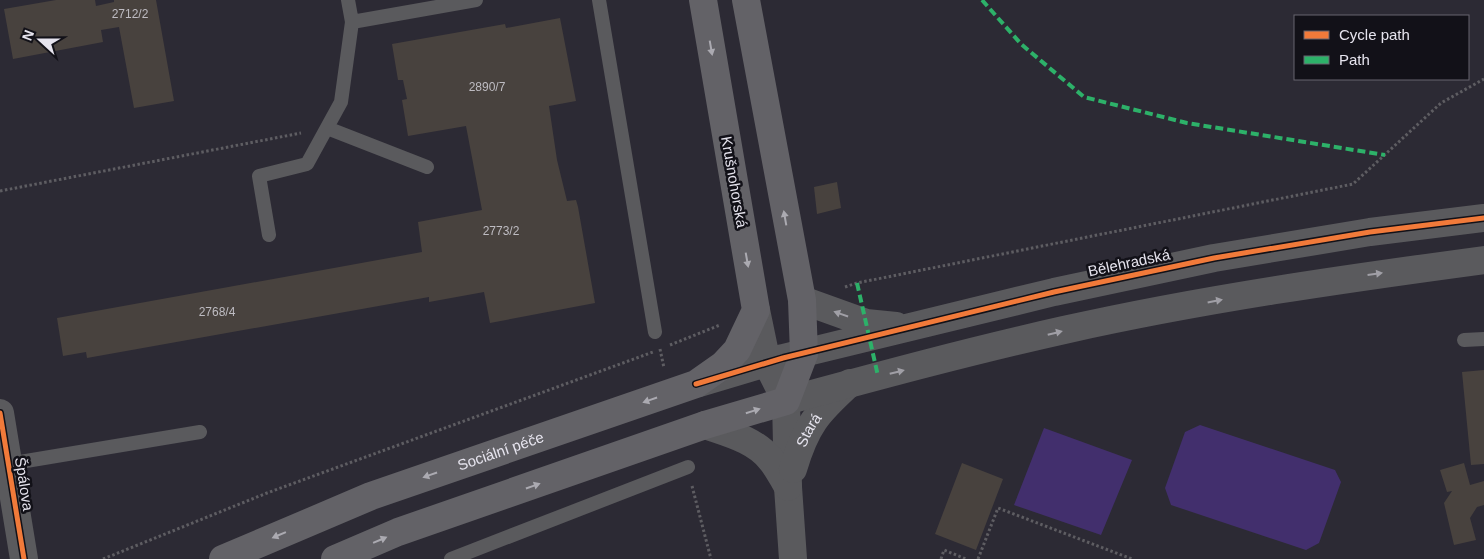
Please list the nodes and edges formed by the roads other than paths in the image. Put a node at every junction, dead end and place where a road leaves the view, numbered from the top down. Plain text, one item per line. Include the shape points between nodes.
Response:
1 (348, 0) edge
2 (476, 0) edge
3 (599, 0) edge
4 (703, 0) edge
5 (746, 0) edge
6 (352, 22) junction
7 (326, 128) junction
8 (427, 167) dead end
9 (1484, 218) edge
10 (269, 235) dead end
11 (1484, 260) edge
12 (802, 300) junction
13 (756, 310) junction
14 (905, 327) junction
15 (655, 332) dead end
16 (1484, 338) edge
17 (1464, 340) dead end
18 (785, 358) junction
19 (696, 384) junction
20 (850, 384) junction
21 (786, 401) junction
22 (0, 413) edge
23 (705, 425) junction
24 (200, 432) dead end
25 (8, 464) junction
26 (688, 467) dead end
27 (788, 488) junction
28 (24, 559) edge
29 (223, 559) edge
30 (334, 559) edge
31 (450, 559) edge
32 (793, 559) edge

1 - 6 lane
2 - 6 lane
3 - 15 lane
4 -> 13 main road, Krušnohorská
12 -> 5 main road
6 - 7 lane via 340,102
7 - 8 lane
7 - 10 lane via 307,164 259,176
9 - 14 street, Bělehradská via 1370,232 1214,258
20 -> 11 street via 1083,327 1225,299
14 -> 12 street, Bělehradská via 866,322
12 - 18 main road
13 - 18 street, Krušnohorská
13 - 19 main road via 737,350 724,366
14 - 18 street, Bělehradská
16 - 17 lane
18 - 19 street, Sociální péče
18 - 21 main road
18 - 21 street, Krušnohorská
19 -> 29 main road, Sociální péče via 371,496
20 - 21 street
20 - 27 street, Stará via 825,406 808,428
23 -> 21 main road
21 - 27 street, Stará
22 - 25 street, Špálova
23 - 27 street, Stará via 758,447 771,460
30 -> 23 main road via 398,532
24 - 25 lane
25 - 28 street, Špálova
26 - 31 lane
27 - 32 street, Stará

